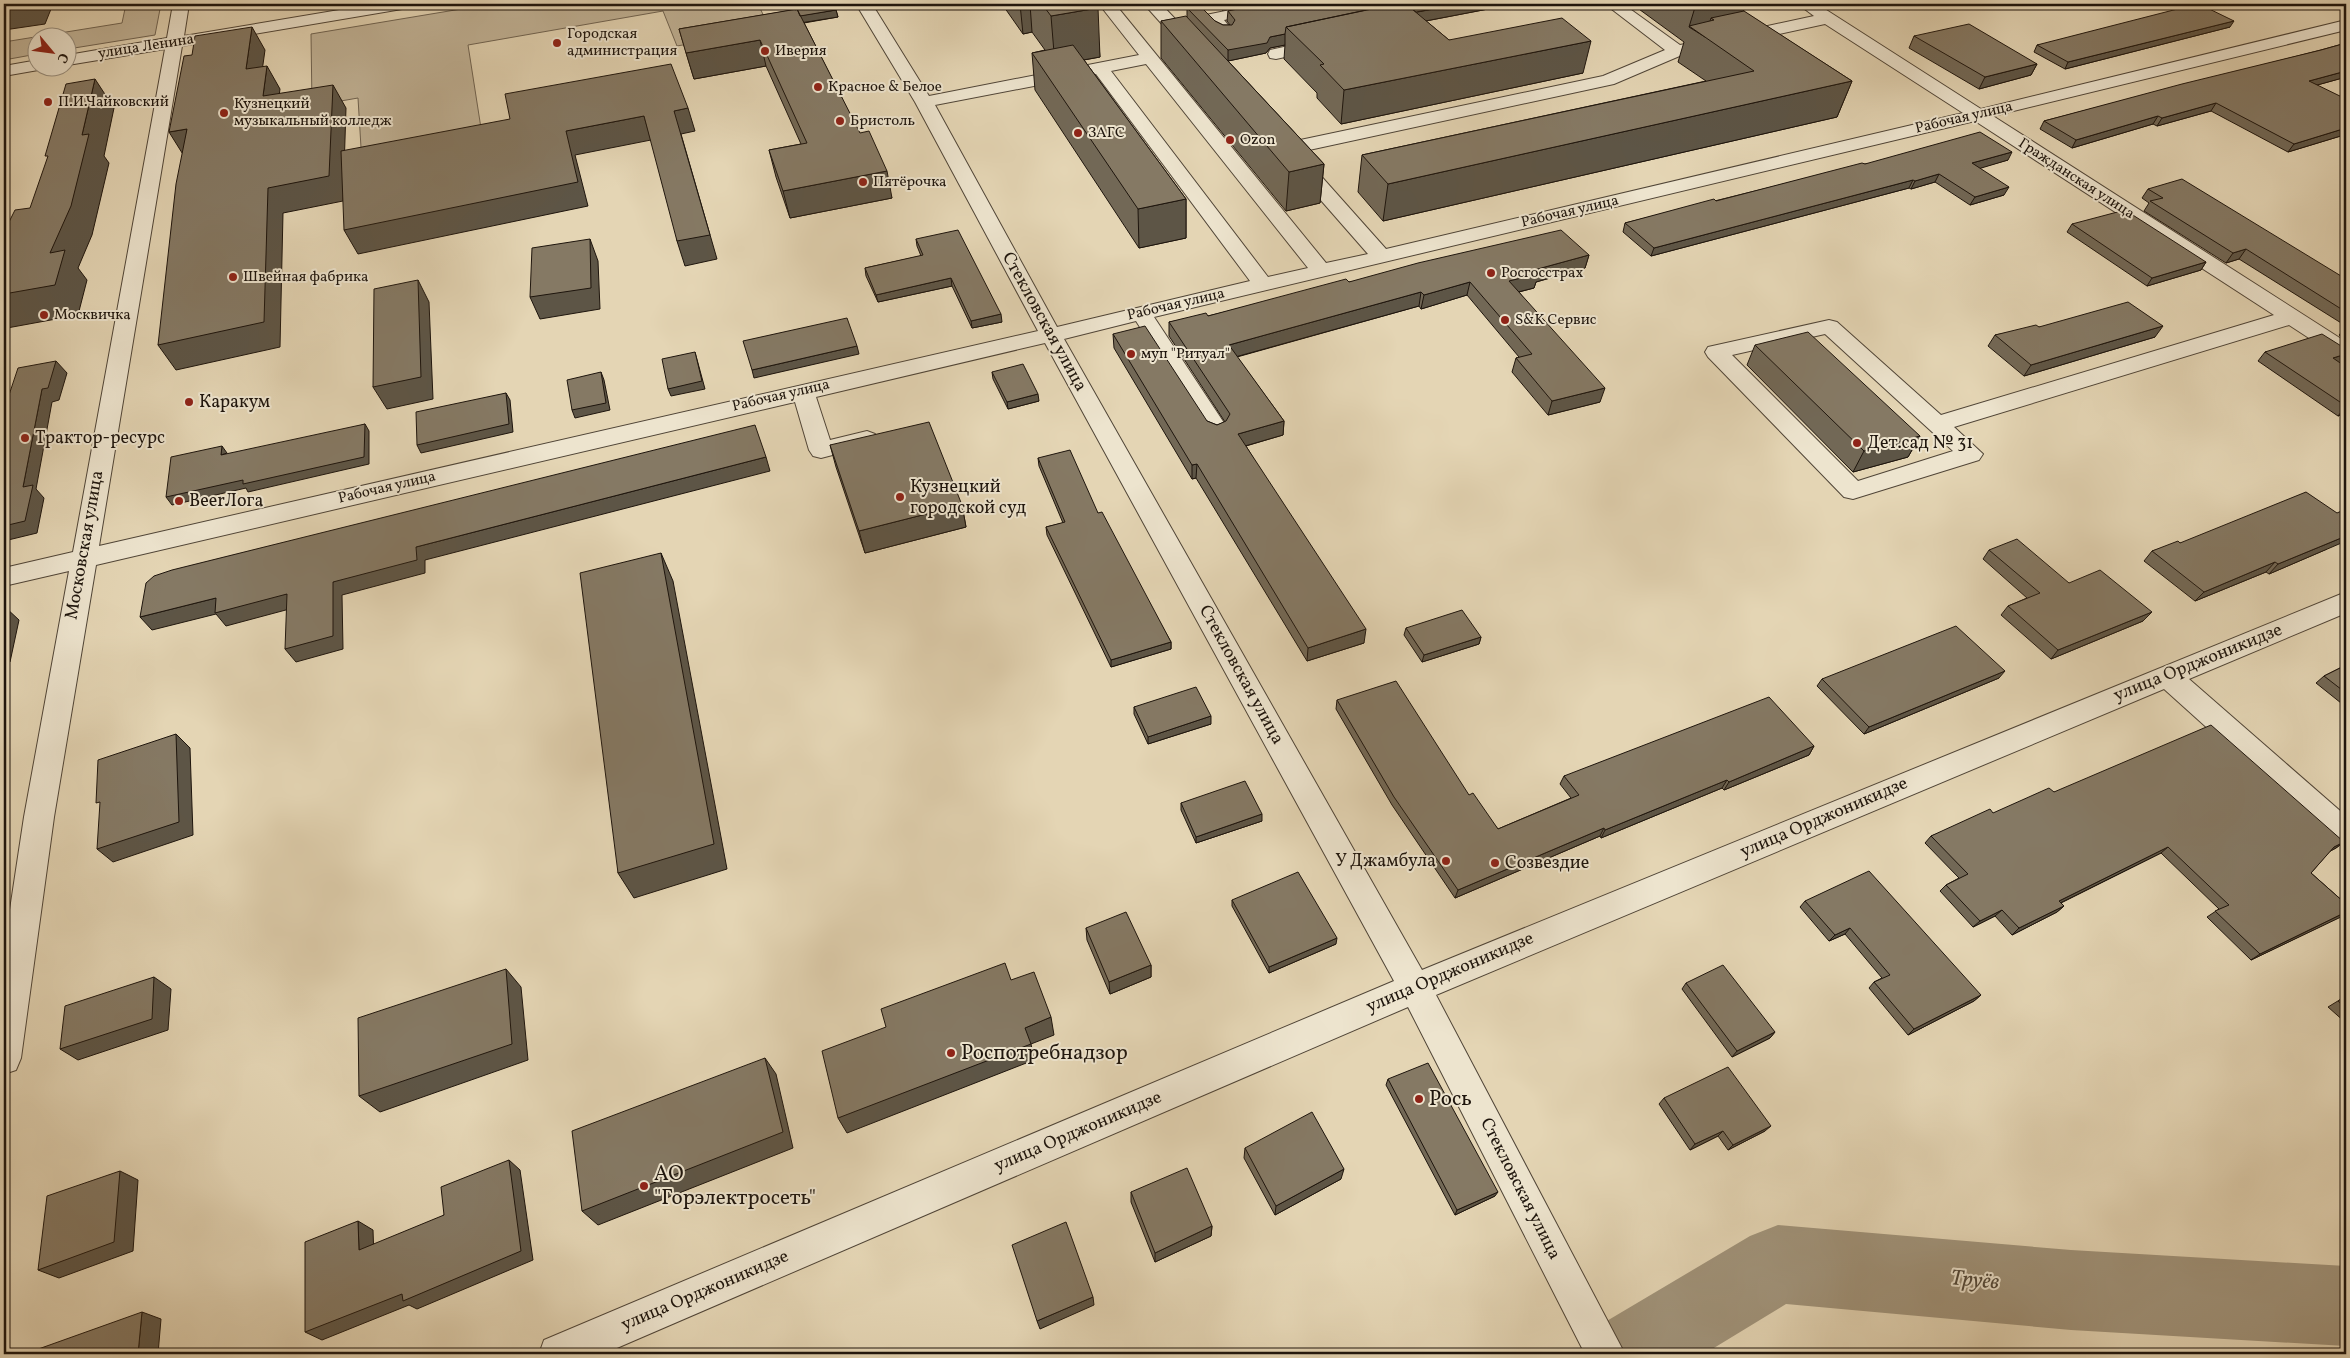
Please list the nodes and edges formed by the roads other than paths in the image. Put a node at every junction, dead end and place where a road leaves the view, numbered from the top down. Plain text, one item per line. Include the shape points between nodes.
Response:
1 (181, 4) edge
2 (402, 4) edge
3 (864, 4) edge
4 (1107, 4) edge
5 (1152, 4) edge
6 (1282, 4) edge
7 (1613, 4) edge
8 (1806, 4) edge
9 (1828, 18) junction
10 (2346, 25) edge
11 (1225, 31) edge
12 (1724, 41) edge
13 (1332, 42) edge
14 (174, 43) junction
15 (1705, 45) edge
16 (1677, 51) junction
17 (1276, 54) dead end
18 (78, 58) edge
19 (1151, 58) junction
20 (1206, 62) edge
21 (28, 67) edge
22 (1100, 68) junction
23 (4, 71) edge
24 (924, 102) junction
25 (1977, 116) junction
26 (1272, 134) edge
27 (1286, 149) junction
28 (1381, 256) junction
29 (1321, 270) junction
30 (1263, 284) junction
31 (1141, 313) junction
32 (2291, 317) junction
33 (1050, 334) junction
34 (2346, 352) edge
35 (803, 392) junction
36 (1938, 424) junction
37 (1216, 429) edge
38 (886, 434) edge
39 (83, 558) junction
40 (4, 577) edge
41 (2346, 602) edge
42 (2166, 676) junction
43 (2346, 834) edge
44 (1416, 988) junction
45 (4, 1058) edge
46 (558, 1354) edge
47 (1606, 1354) edge

1 - 14 street, Московская улица
2 - 14 street, улица Ленина
3 - 24 street, Стекловская улица
4 - 19 street
5 - 20 street
6 - 11 street via 1212,18
7 - 16 street
8 - 9 street, Гражданская улица
9 - 12 street
9 - 25 street, Гражданская улица
10 - 25 street, Рабочая улица
13 - 17 street
14 - 18 street, улица Ленина
14 - 39 street, Московская улица
15 - 16 street
16 - 27 street via 1608,80
19 - 22 street
19 - 29 street
21 - 23 street
22 - 24 street
22 - 30 street
24 - 33 street, Стекловская улица
25 - 28 street, Рабочая улица
25 - 32 street, Гражданская улица
26 - 27 street
27 - 28 street
28 - 29 street, Рабочая улица
29 - 30 street, Рабочая улица
30 - 31 street, Рабочая улица
31 - 33 street, Рабочая улица
31 - 37 street
32 - 34 street, Гражданская улица
32 - 36 street
33 - 35 street, Рабочая улица
33 - 44 street, Стекловская улица
35 - 38 street via 821,450
35 - 39 street, Рабочая улица
36 - 36 street via 1972,454 1853,491 1716,352 1829,327
39 - 40 street, Рабочая улица
39 - 45 street, Московская улица via 39,817
41 - 42 street, улица Орджоникидзе
42 - 43 street
42 - 44 street, улица Орджоникидзе
44 - 46 street, улица Орджоникидзе
44 - 47 street, Стекловская улица

